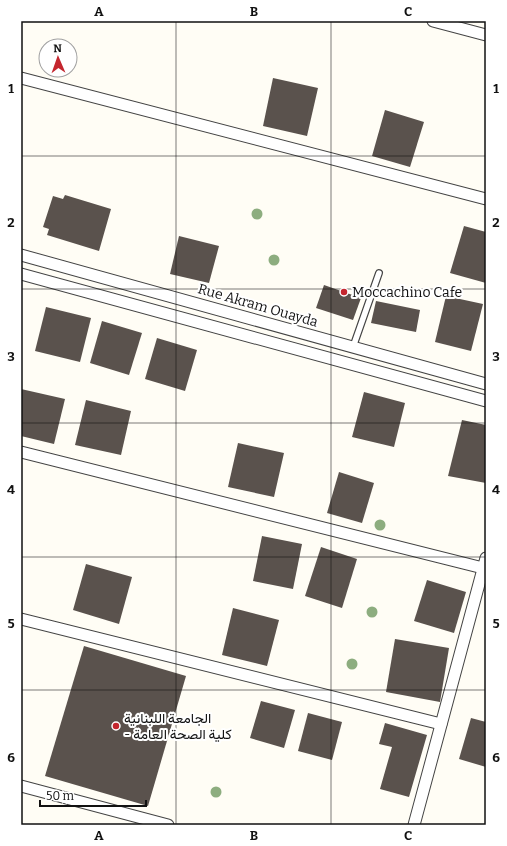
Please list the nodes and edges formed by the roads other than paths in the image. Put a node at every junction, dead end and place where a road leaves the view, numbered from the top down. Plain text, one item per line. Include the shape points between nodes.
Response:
1 (433, 21) edge
2 (486, 35) edge
3 (21, 78) edge
4 (486, 199) edge
5 (21, 255) edge
6 (379, 273) dead end
7 (21, 274) edge
8 (353, 347) junction
9 (486, 384) edge
10 (486, 402) edge
11 (21, 452) edge
12 (485, 563) edge
13 (21, 619) edge
14 (441, 724) junction
15 (21, 786) edge
16 (168, 825) edge
17 (414, 825) edge

1 - 2 street
3 - 4 street
5 - 8 street, Rue Akram Ouayda
6 - 8 lane
7 - 10 street
8 - 9 street, Rue Akram Ouayda
11 - 12 street
12 - 14 street
13 - 14 street
14 - 17 street
15 - 16 street

